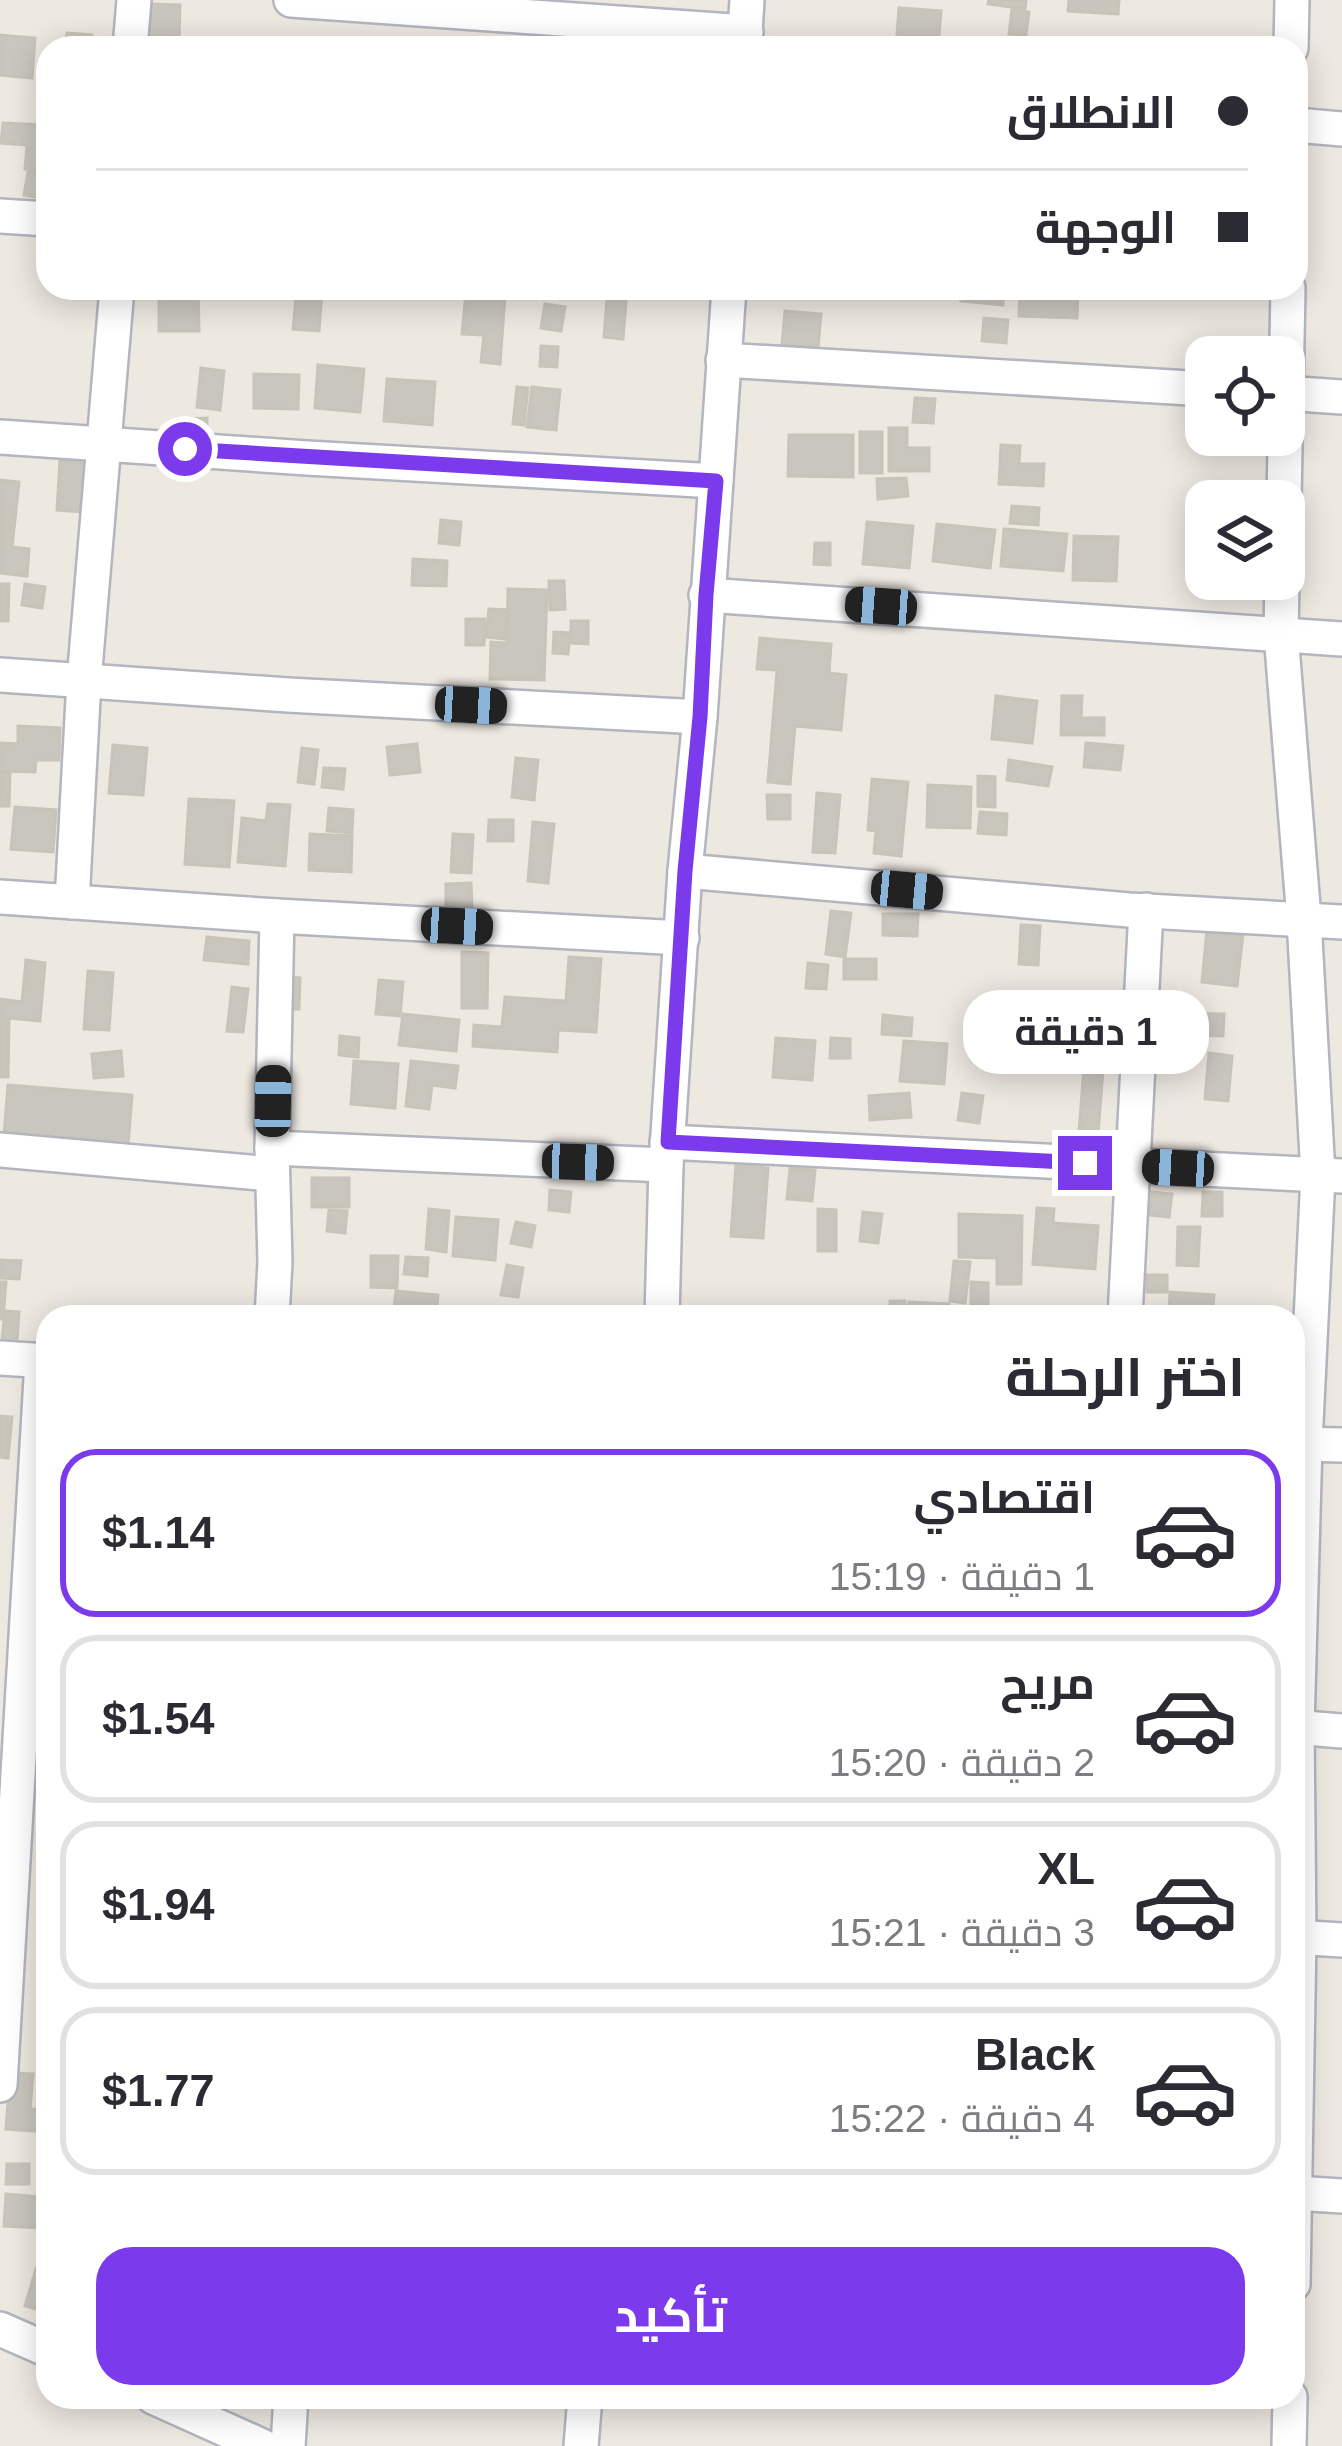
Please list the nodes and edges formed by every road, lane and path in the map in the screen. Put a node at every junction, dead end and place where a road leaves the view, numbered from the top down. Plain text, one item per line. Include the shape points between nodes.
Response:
1 (134, 0) edge
2 (292, 0) edge
3 (1292, 0) edge
4 (746, 27) edge
5 (131, 36) edge
6 (1291, 36) edge
7 (1308, 126) edge
8 (1342, 129) edge
9 (0, 216) edge
10 (36, 218) edge
11 (117, 300) edge
12 (728, 300) edge
13 (1288, 300) edge
14 (1287, 336) edge
15 (723, 360) junction
16 (1185, 387) edge
17 (1305, 394) edge
18 (1342, 397) edge
19 (0, 437) edge
20 (103, 443) junction
21 (716, 481) junction
22 (706, 595) junction
23 (1282, 600) edge
24 (1281, 634) junction
25 (1342, 639) edge
26 (0, 675) edge
27 (84, 681) junction
28 (700, 717) junction
29 (685, 871) junction
30 (0, 897) edge
31 (72, 902) junction
32 (1146, 910) junction
33 (277, 916) junction
34 (1304, 919) junction
35 (1342, 922) edge
36 (682, 938) junction
37 (0, 1150) edge
38 (667, 1154) junction
39 (272, 1161) junction
40 (1132, 1166) junction
41 (1330, 1175) edge
42 (273, 1305) edge
43 (662, 1305) edge
44 (1126, 1305) edge
45 (0, 1358) edge
46 (36, 1360) edge
47 (1305, 1392) edge
48 (1305, 1444) edge
49 (1342, 1445) edge
50 (36, 1472) edge
51 (26, 1596) edge
52 (1305, 1728) edge
53 (1342, 1731) edge
54 (32, 1818) edge
55 (1305, 1938) edge
56 (1342, 1940) edge
57 (0, 2085) edge
58 (1305, 2194) edge
59 (1342, 2196) edge
60 (0, 2329) edge
61 (36, 2345) edge
62 (179, 2409) edge
63 (290, 2409) edge
64 (584, 2409) edge
65 (1290, 2409) edge
66 (262, 2446) edge
67 (288, 2446) edge
68 (580, 2446) edge
69 (1289, 2446) edge

1 - 5 street
2 - 4 street
3 - 6 street
7 - 8 street
9 - 10 street
11 - 20 street
12 - 15 street
13 - 14 street
15 - 16 street
15 - 21 street
17 - 18 street
19 - 20 street
20 - 21 street
20 - 27 street
21 - 22 street
22 - 24 street
22 - 28 street
23 - 24 street
24 - 25 street
24 - 34 street
26 - 27 street
27 - 28 street
27 - 31 street
28 - 29 street
29 - 32 street
29 - 36 street
30 - 31 street
31 - 33 street
32 - 34 street
32 - 40 street
33 - 36 street
33 - 39 street
34 - 35 street
34 - 41 street
36 - 38 street
37 - 39 street
38 - 39 street
38 - 40 street
38 - 43 street
39 - 42 street
40 - 41 street
40 - 44 street
41 - 47 street
45 - 46 street
48 - 49 street
50 - 51 street
51 - 54 street
52 - 53 street
54 - 57 street
55 - 56 street
58 - 59 street
60 - 61 street
62 - 66 street
63 - 67 street
64 - 68 street
65 - 69 street

